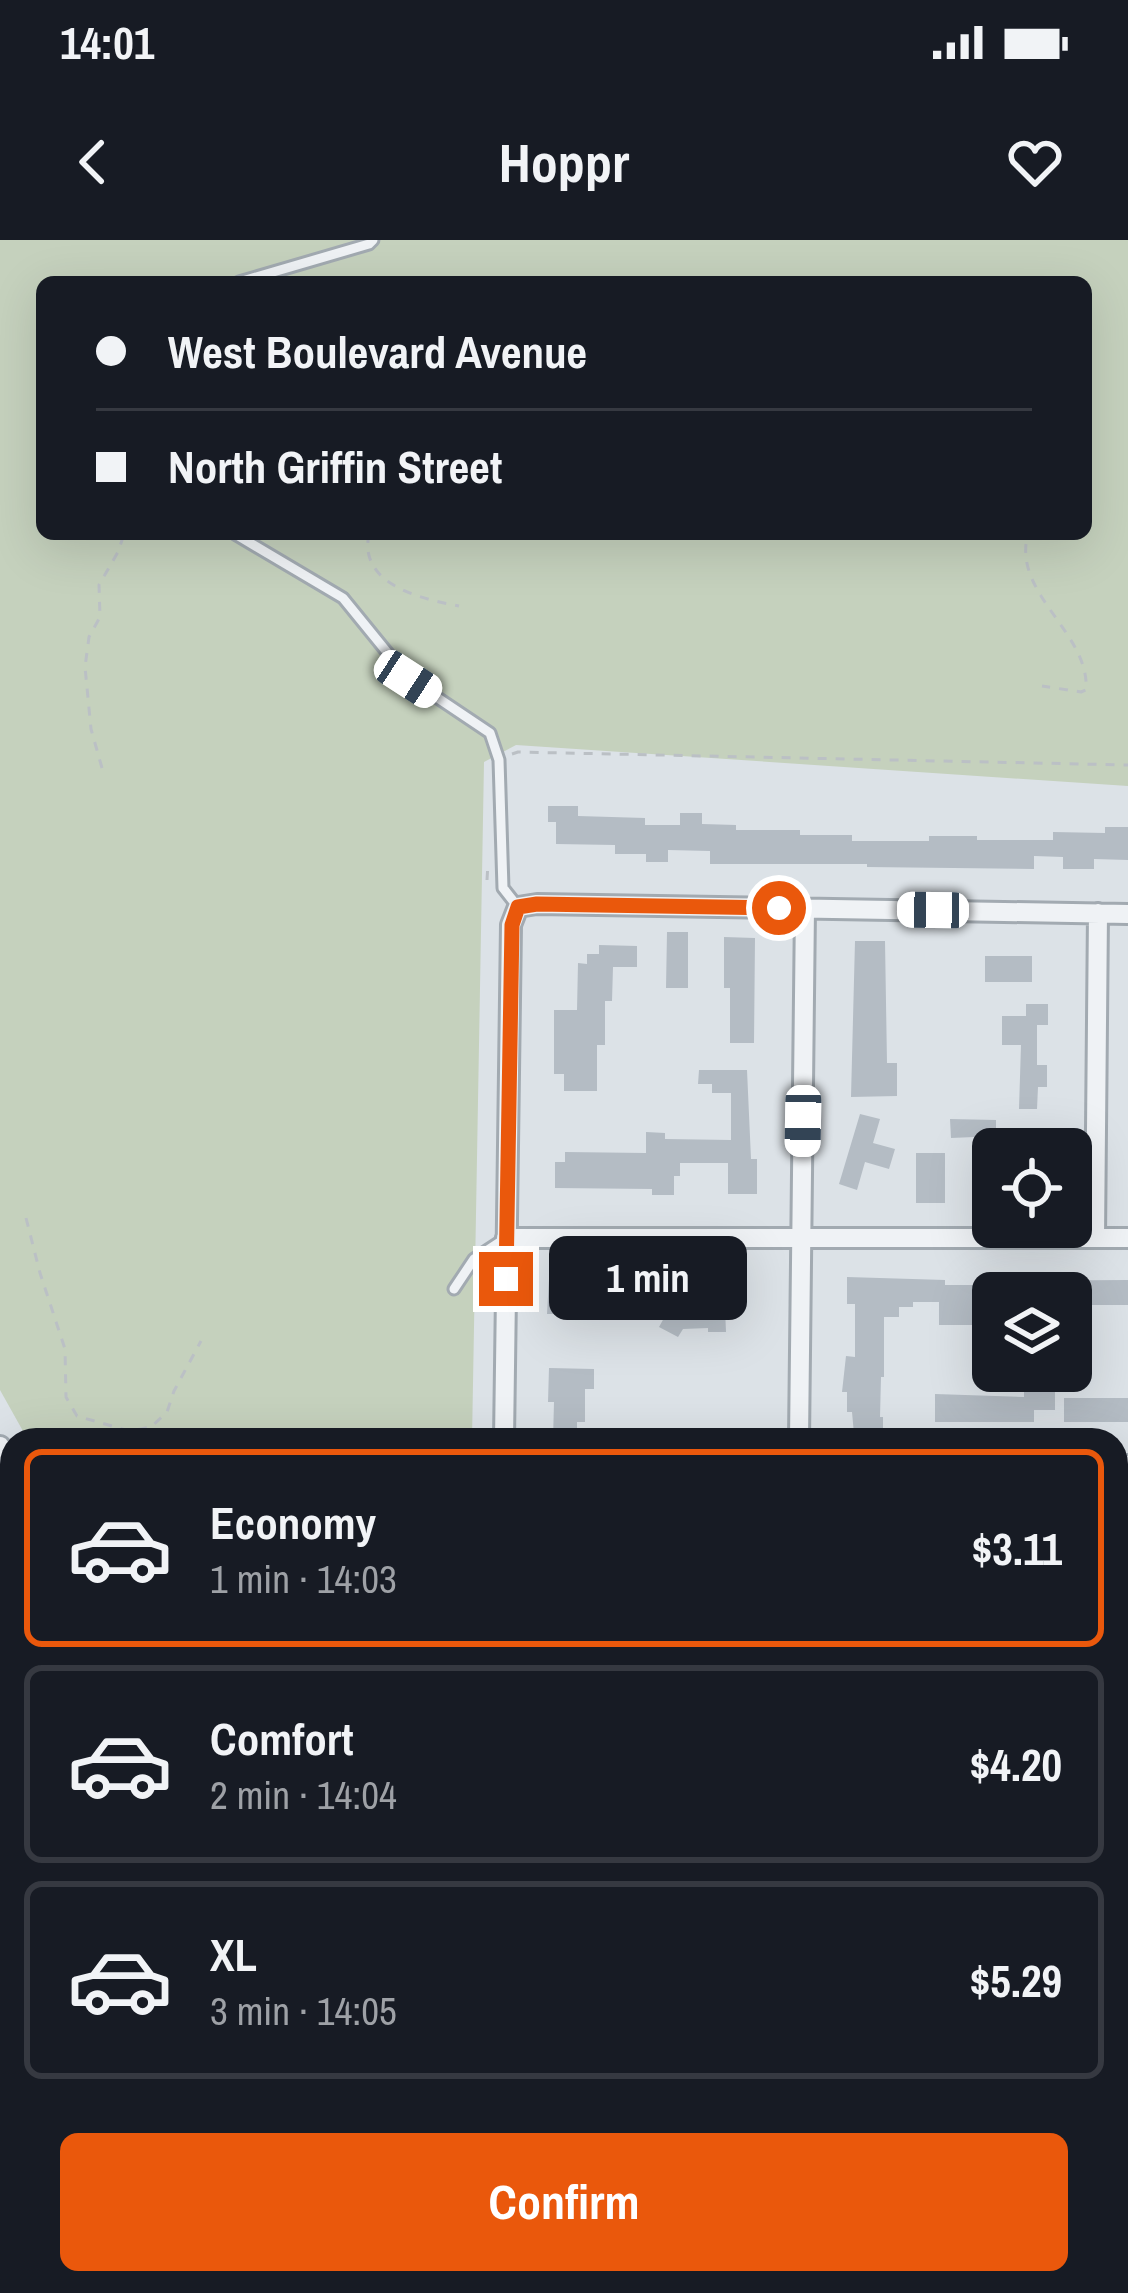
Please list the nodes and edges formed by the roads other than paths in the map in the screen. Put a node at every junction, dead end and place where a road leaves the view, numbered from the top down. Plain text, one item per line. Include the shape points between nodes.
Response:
1 (374, 240) edge
2 (260, 276) edge
3 (245, 540) edge
4 (518, 907) junction
5 (805, 908) junction
6 (1098, 913) junction
7 (1128, 914) edge
8 (801, 1237) junction
9 (506, 1238) junction
10 (1095, 1238) junction
11 (1128, 1238) edge
12 (454, 1289) dead end
13 (504, 1428) edge
14 (800, 1428) edge

1 - 2 lane
3 - 4 lane via 344,598 408,679 490,733 499,760 503,887
4 - 5 street
4 - 9 street
5 - 6 street
5 - 8 street
6 - 7 street
6 - 10 street
8 - 9 street
8 - 10 street
8 - 14 street
9 - 12 lane via 473,1259
9 - 13 street
10 - 11 street

